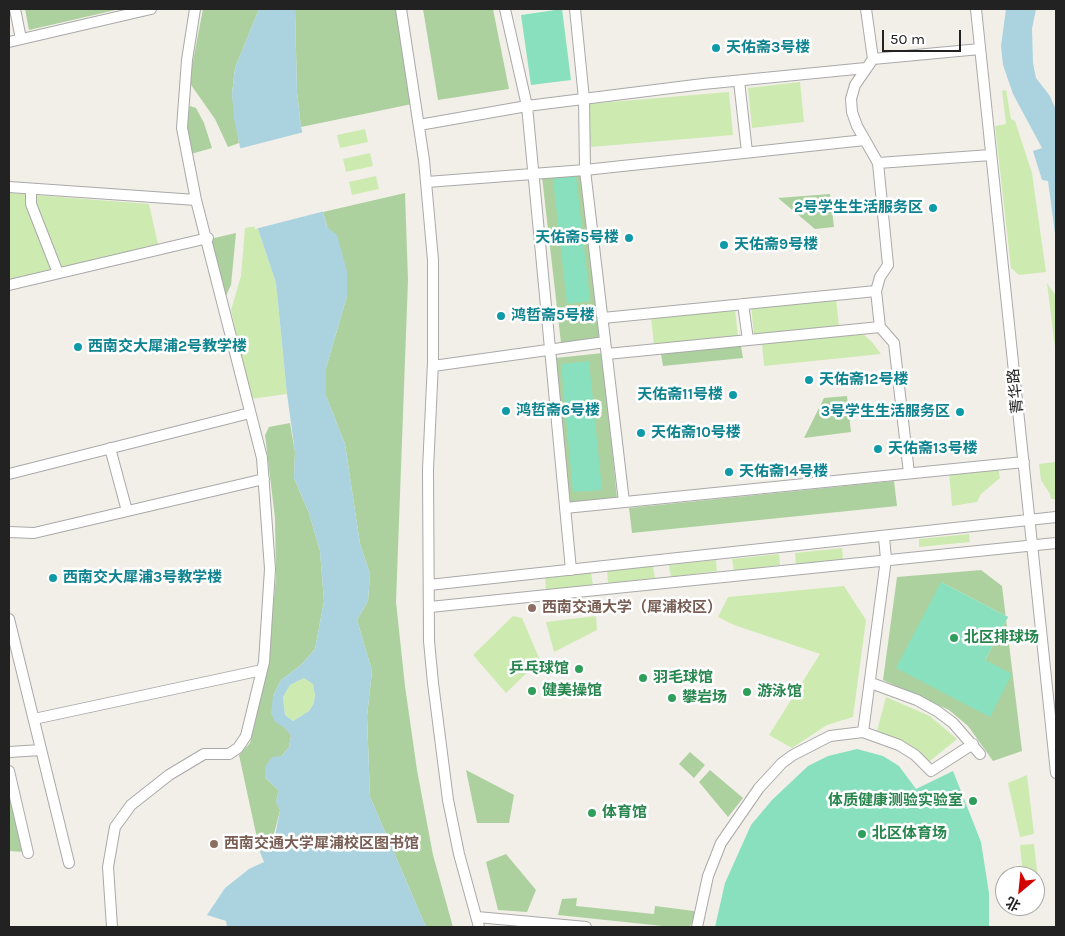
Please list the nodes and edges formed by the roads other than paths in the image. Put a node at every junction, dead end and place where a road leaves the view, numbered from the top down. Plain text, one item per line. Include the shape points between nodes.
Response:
1 (15, 9) edge
2 (152, 9) edge
3 (195, 9) edge
4 (401, 9) edge
5 (508, 9) edge
6 (574, 9) edge
7 (866, 9) edge
8 (976, 9) edge
9 (21, 39) junction
10 (9, 42) edge
11 (980, 49) junction
12 (870, 64) junction
13 (739, 81) junction
14 (584, 99) junction
15 (527, 106) junction
16 (419, 125) junction
17 (865, 140) junction
18 (747, 152) junction
19 (991, 154) junction
20 (878, 163) junction
21 (585, 170) junction
22 (534, 174) junction
23 (427, 182) junction
24 (9, 188) edge
25 (31, 189) junction
26 (196, 200) junction
27 (208, 238) junction
28 (58, 273) junction
29 (9, 286) edge
30 (876, 291) junction
31 (743, 304) junction
32 (602, 318) junction
33 (880, 327) junction
34 (748, 340) junction
35 (606, 342) junction
36 (550, 351) junction
37 (607, 354) junction
38 (433, 366) junction
39 (250, 413) junction
40 (110, 448) junction
41 (1024, 462) junction
42 (909, 473) junction
43 (9, 474) edge
44 (264, 479) junction
45 (624, 502) junction
46 (565, 508) junction
47 (127, 511) junction
48 (1056, 517) edge
49 (1030, 520) junction
50 (9, 532) edge
51 (884, 537) junction
52 (1056, 543) edge
53 (1032, 546) junction
54 (886, 559) junction
55 (570, 570) junction
56 (430, 585) junction
57 (430, 607) junction
58 (9, 619) edge
59 (262, 670) junction
60 (871, 683) junction
61 (34, 719) junction
62 (863, 732) junction
63 (973, 744) junction
64 (41, 750) junction
65 (9, 752) edge
66 (980, 754) dead end
67 (9, 771) edge
68 (1056, 772) edge
69 (28, 853) dead end
70 (69, 863) dead end
71 (478, 922) edge
72 (112, 927) edge
73 (586, 927) edge
74 (697, 927) edge

1 - 9 street
2 - 9 street
3 - 26 street via 182,128
4 - 16 street
5 - 15 street
6 - 14 street
7 - 12 street
8 - 11 street, 菁华路
9 - 10 street
11 - 12 street
11 - 19 street, 菁华路
12 - 13 street
12 - 17 street via 855,85 851,99 852,112
13 - 14 street
13 - 18 street
14 - 15 street
14 - 21 street
15 - 16 street
15 - 22 street
16 - 23 street
17 - 18 street
17 - 20 street
18 - 21 street
19 - 20 street
19 - 41 street, 菁华路
20 - 30 street via 888,265
21 - 22 street
21 - 32 street
22 - 23 street
22 - 36 street
23 - 38 street via 433,260
24 - 25 street
25 - 26 street
25 - 28 street via 31,204
26 - 27 street
27 - 28 street
27 - 39 street
28 - 29 street
30 - 31 street
30 - 33 street
31 - 32 street
31 - 34 street
32 - 35 street
33 - 34 street
33 - 42 street via 894,344
34 - 37 street
35 - 36 street
35 - 37 street
36 - 38 street
36 - 46 street
37 - 45 street
38 - 56 street via 428,470
39 - 40 street
39 - 44 street
40 - 43 street
40 - 47 street
41 - 42 street
41 - 49 street, 菁华路
42 - 45 street
44 - 47 street
44 - 59 street via 270,569
45 - 46 street
46 - 55 street
47 - 50 street via 34,533
48 - 49 street
49 - 51 street
49 - 53 street, 菁华路
51 - 54 street
51 - 55 street
52 - 53 street
53 - 54 street
53 - 68 street, 菁华路
54 - 57 street
54 - 60 street
55 - 56 street
56 - 57 street
57 - 71 street via 430,649 442,766 459,854
58 - 61 street
59 - 61 street
59 - 72 street via 246,736 238,748 229,754 204,754 169,775 131,806 115,827 108,867
60 - 62 street
60 - 63 street via 937,711
61 - 64 street
62 - 63 street via 898,745 919,758 931,771
62 - 74 street via 830,736 816,742 782,763 758,788 721,843 708,876
63 - 66 street
64 - 65 street
64 - 70 street
67 - 69 street
71 - 73 street

